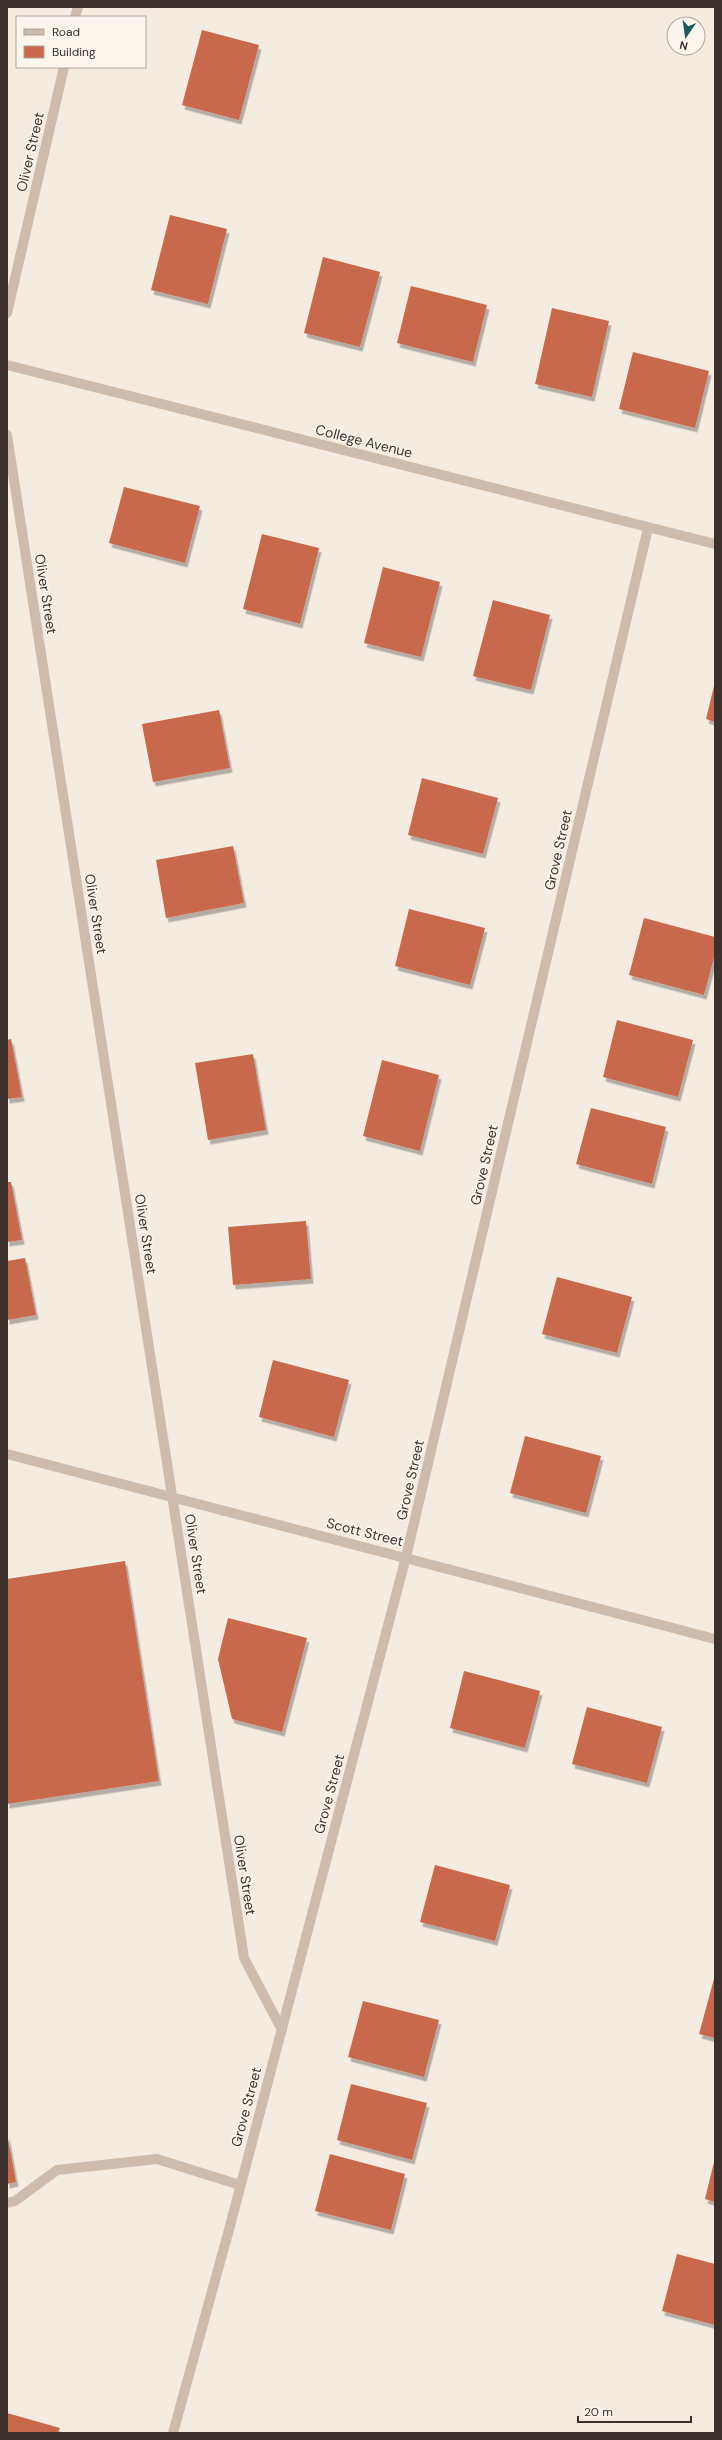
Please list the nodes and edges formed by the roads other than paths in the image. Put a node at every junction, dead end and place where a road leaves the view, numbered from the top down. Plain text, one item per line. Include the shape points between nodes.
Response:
1 (64, 68) edge
2 (7, 313) edge
3 (7, 365) edge
4 (7, 435) edge
5 (648, 528) junction
6 (715, 544) edge
7 (7, 1454) edge
8 (173, 1496) junction
9 (406, 1557) junction
10 (715, 1639) edge
11 (282, 2030) junction
12 (240, 2185) junction
13 (7, 2203) edge
14 (173, 2433) edge

1 - 2 street, Oliver Street
3 - 5 street, College Avenue
4 - 8 street, Oliver Street
5 - 6 street, College Avenue
5 - 9 street, Grove Street
7 - 8 street, Scott Street
8 - 9 street, Scott Street
8 - 11 street, Oliver Street via 244,1958
9 - 10 street, Scott Street
9 - 11 street, Grove Street
11 - 12 street, Grove Street
12 - 13 street via 157,2159 57,2170 15,2201
12 - 14 street, Grove Street

